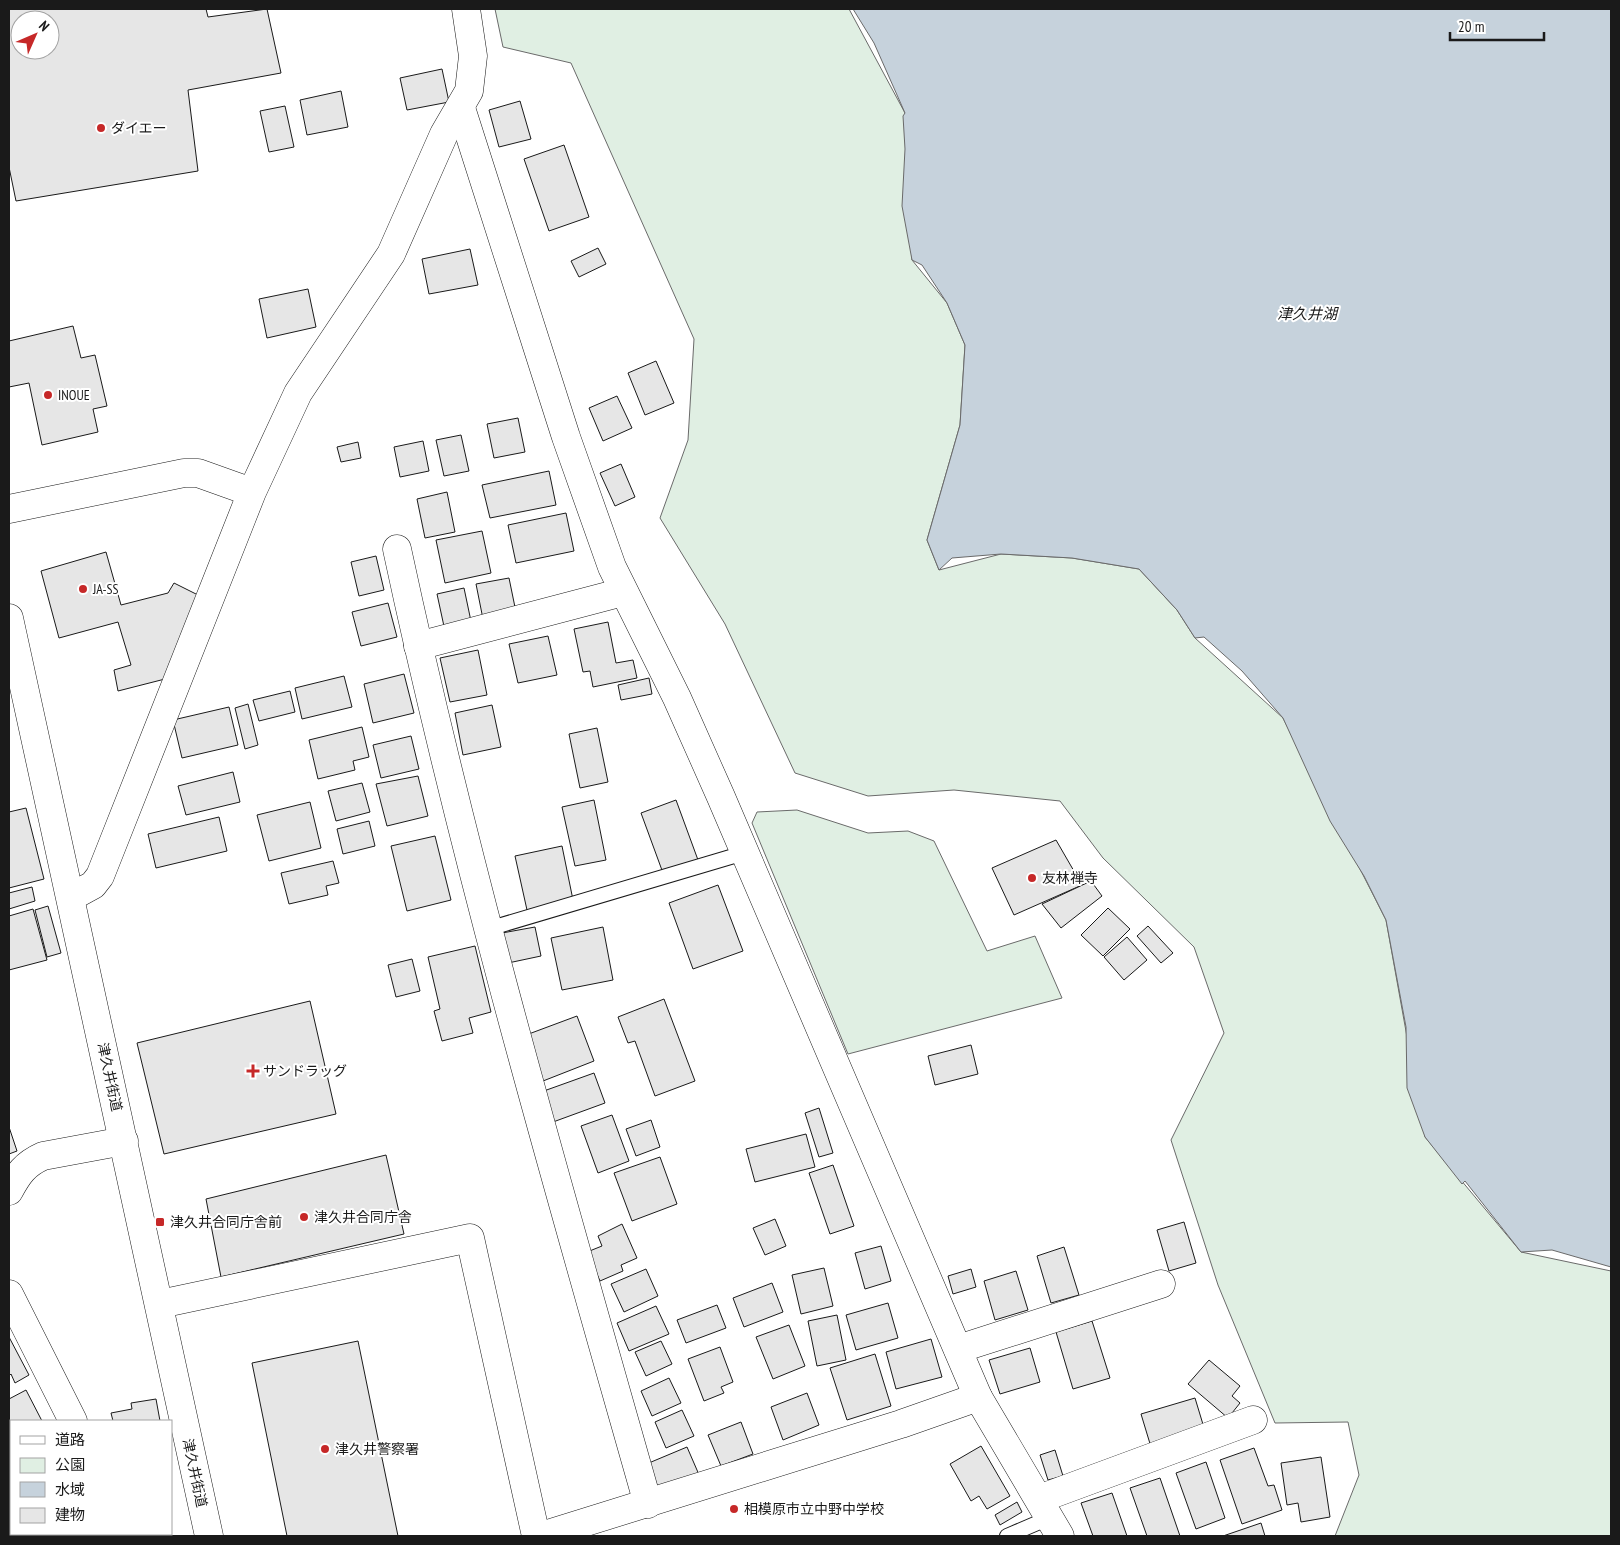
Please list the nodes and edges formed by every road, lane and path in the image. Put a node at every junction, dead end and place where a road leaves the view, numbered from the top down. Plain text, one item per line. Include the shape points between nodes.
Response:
1 (466, 9) edge
2 (461, 108) junction
3 (240, 488) dead end
4 (9, 509) edge
5 (397, 549) dead end
6 (623, 592) junction
7 (9, 618) edge
8 (418, 646) junction
9 (744, 853) junction
10 (70, 897) junction
11 (488, 929) junction
12 (124, 1141) junction
13 (9, 1191) edge
14 (1161, 1284) dead end
15 (9, 1294) edge
16 (160, 1304) junction
17 (958, 1349) junction
18 (978, 1397) junction
19 (72, 1420) edge
20 (1253, 1420) dead end
21 (648, 1504) junction
22 (1049, 1518) edge
23 (209, 1536) edge
24 (536, 1536) edge
25 (542, 1536) edge
26 (1008, 1536) edge

1 - 2 main road via 473,56 469,91
2 - 6 main road via 566,437
2 - 10 main road via 444,134 390,254 298,393 252,492 100,876 92,885
3 - 4 main road via 198,473 184,473
5 - 8 main road
6 - 8 main road
6 - 9 main road via 676,698
7 - 10 main road, 津久井街道
8 - 11 main road
9 - 11 lane
9 - 17 main road
10 - 12 main road, 津久井街道
11 - 21 main road
12 - 13 main road via 43,1156 20,1171
12 - 16 main road, 津久井街道
14 - 17 main road
15 - 19 main road
16 - 23 main road, 津久井街道
16 - 24 main road via 470,1238
17 - 18 main road
18 - 21 main road
18 - 22 main road
20 - 22 main road
21 - 25 main road
22 - 26 lane

